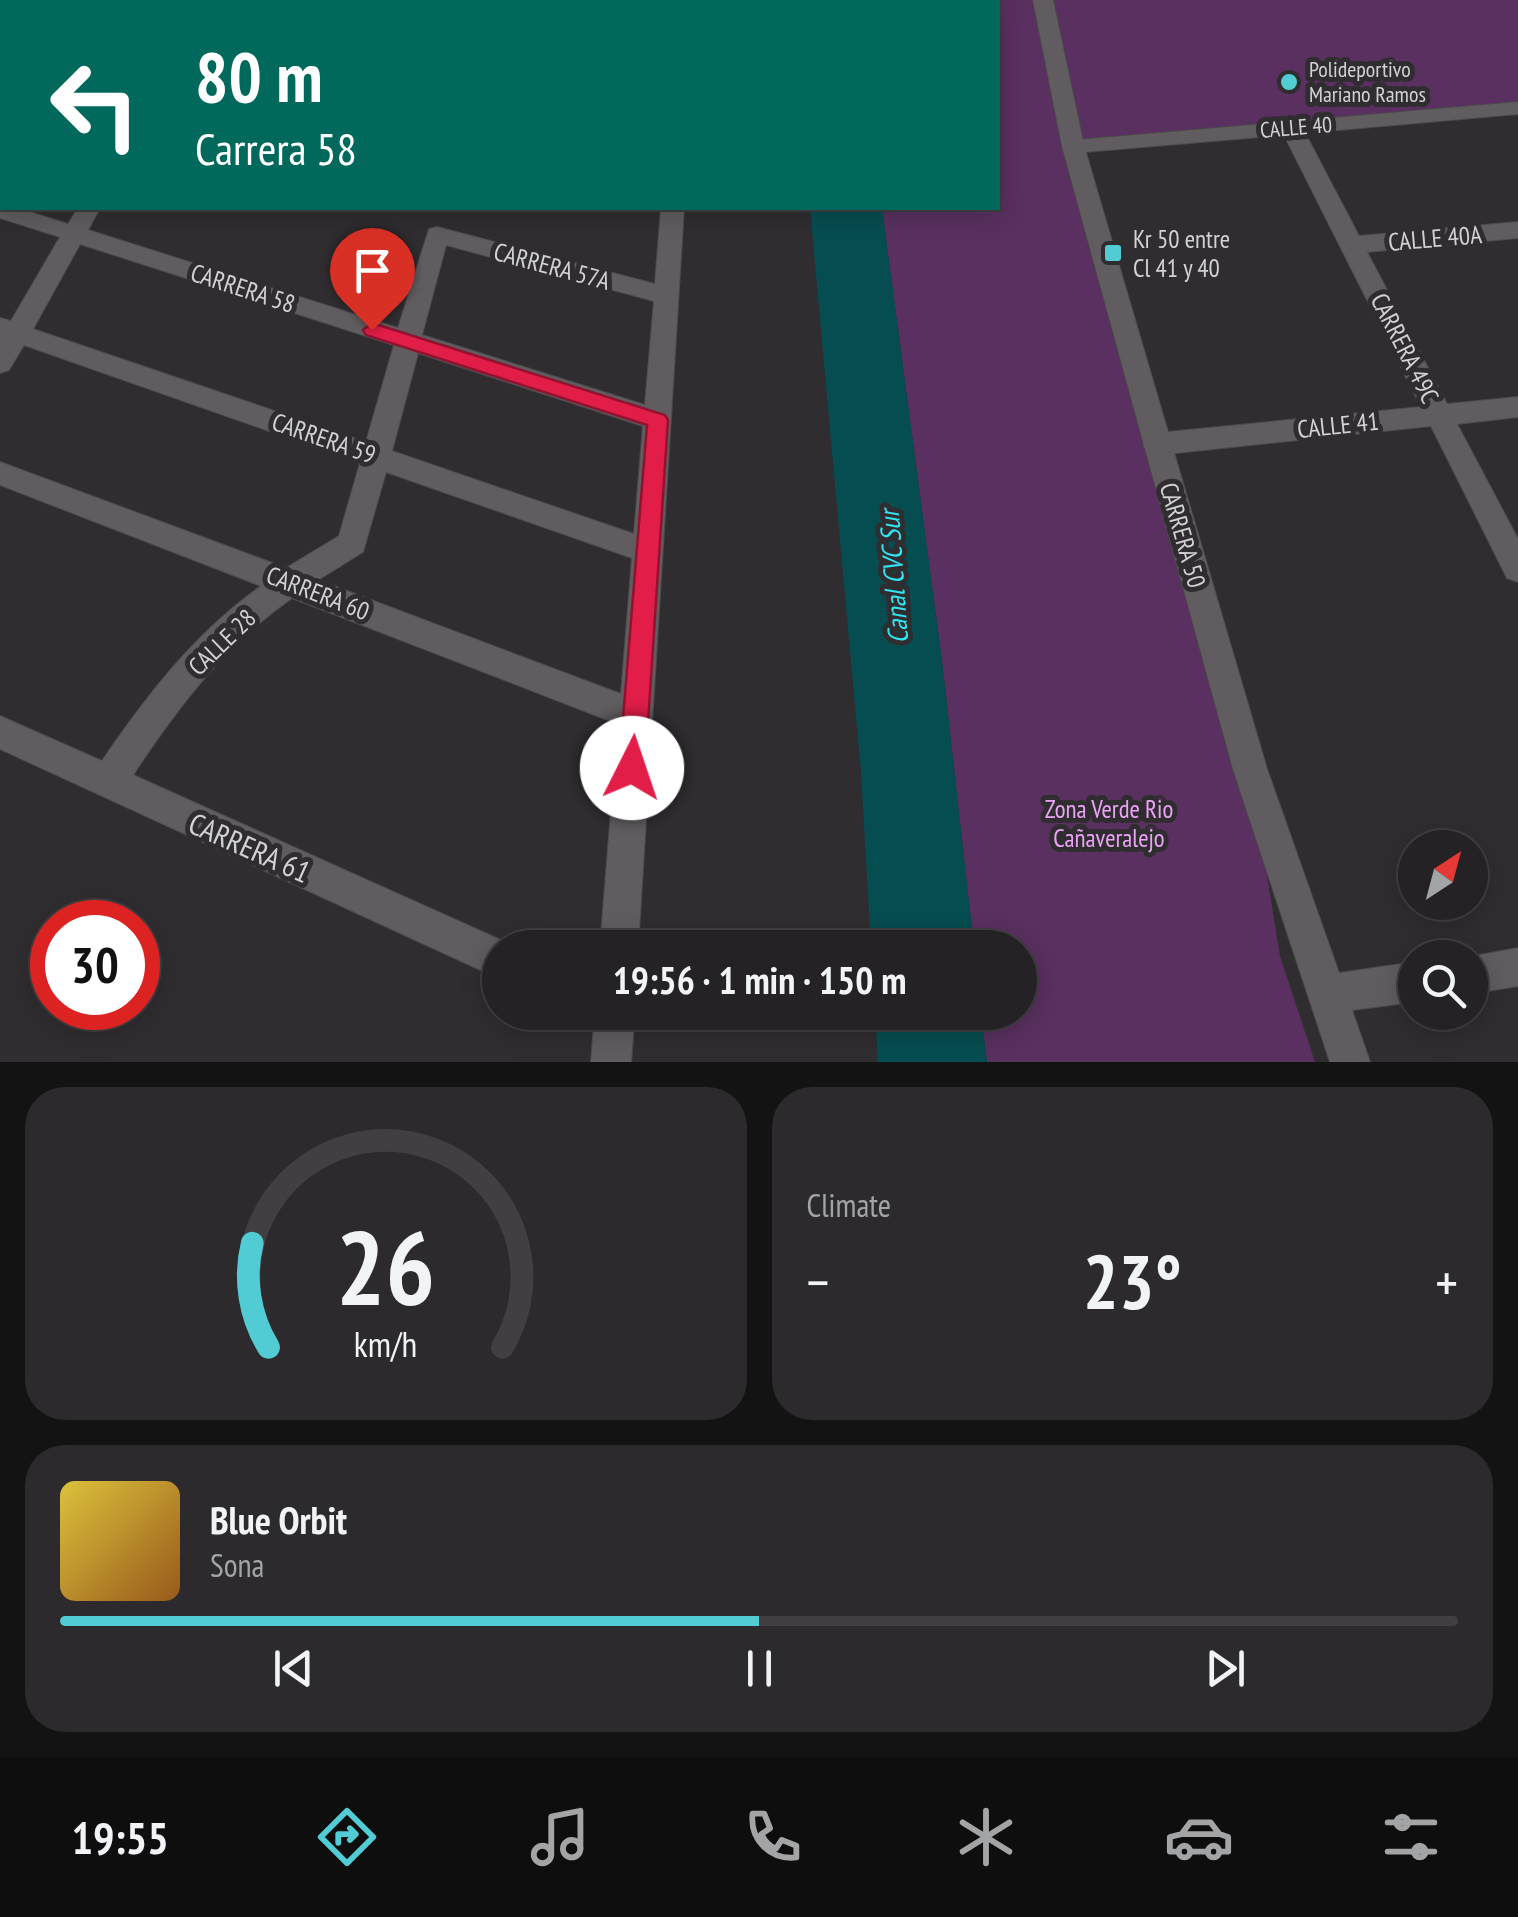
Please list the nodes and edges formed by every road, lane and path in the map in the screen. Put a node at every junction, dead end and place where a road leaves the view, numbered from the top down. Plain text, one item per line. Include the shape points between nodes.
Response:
1 (1043, 0) edge
2 (1518, 108) edge
3 (1292, 127) junction
4 (1073, 146) junction
5 (0, 210) edge
6 (88, 210) edge
7 (673, 210) edge
8 (1518, 230) edge
9 (74, 234) junction
10 (437, 236) joint
11 (1352, 245) junction
12 (666, 296) junction
13 (8, 330) edge
14 (408, 341) junction
15 (0, 363) edge
16 (1518, 407) edge
17 (1438, 415) junction
18 (658, 420) junction
19 (1157, 444) junction
20 (376, 456) junction
21 (0, 473) edge
22 (648, 551) junction
23 (1518, 569) edge
24 (290, 582) junction
25 (636, 715) junction
26 (0, 732) edge
27 (108, 783) junction
28 (620, 930) edge
29 (482, 952) edge
30 (1518, 967) edge
31 (1488, 971) edge
32 (1398, 984) edge
33 (1326, 994) junction
34 (613, 1030) edge
35 (611, 1062) edge
36 (1350, 1062) edge

1 - 4 street, CARRERA 50
2 - 3 street, CALLE 40
3 - 4 street, CALLE 40
3 - 11 street, CARRERA 49C
4 - 19 street, CARRERA 50
5 - 9 street, CARRERA 58
6 - 9 street
7 - 12 street
8 - 11 street, CALLE 40A
9 - 13 street
9 - 14 street, CARRERA 58
10 - 12 street, CARRERA 57A
10 - 14 street, CALLE 28
11 - 17 street, CARRERA 49C
12 - 18 street
13 - 15 street
13 - 20 street, CARRERA 59
14 - 18 street, CARRERA 58
14 - 20 street, CALLE 28
16 - 17 street, CALLE 41
17 - 19 street, CALLE 41
17 - 23 street, CARRERA 49C
18 - 22 street
19 - 33 street, CARRERA 50 via 1250,769
20 - 22 street, CARRERA 59
20 - 24 street, CALLE 28 via 352,543
21 - 24 street, CARRERA 60
22 - 25 street
24 - 25 street, CARRERA 60
24 - 27 street, CALLE 28 via 226,631 172,692
25 - 28 street
26 - 27 street, CARRERA 61
27 - 29 street, CARRERA 61
30 - 31 street
32 - 33 street
33 - 36 street, CARRERA 50
34 - 35 street

